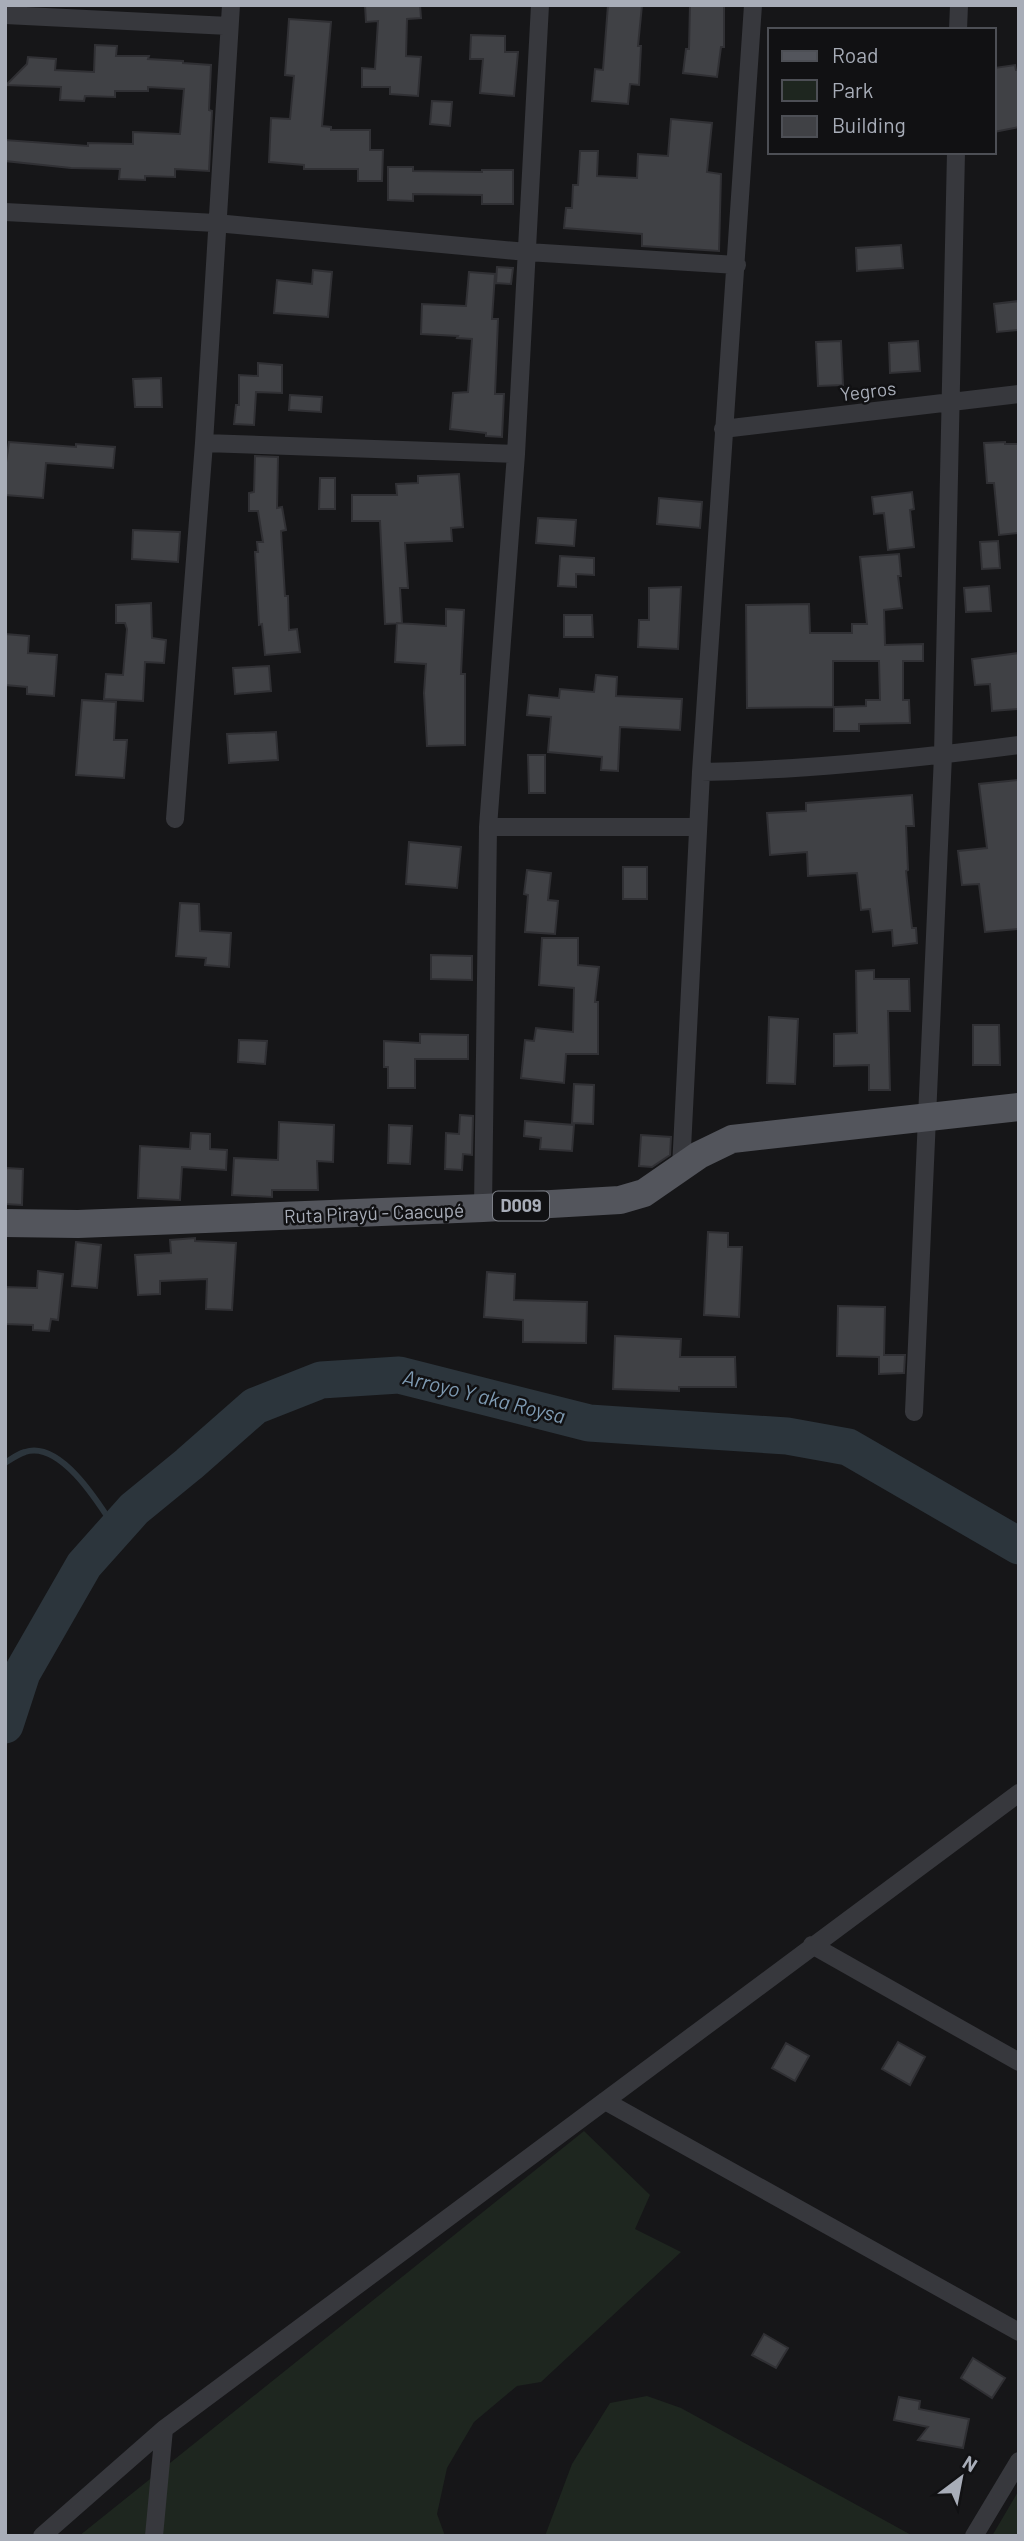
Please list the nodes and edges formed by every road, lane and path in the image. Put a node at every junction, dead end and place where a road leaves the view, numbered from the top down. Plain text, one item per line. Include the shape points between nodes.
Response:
1 (231, 5) edge
2 (540, 5) edge
3 (754, 5) edge
4 (959, 5) edge
5 (5, 15) edge
6 (229, 26) junction
7 (958, 28) edge
8 (956, 154) edge
9 (5, 212) edge
10 (216, 223) junction
11 (527, 252) junction
12 (737, 265) junction
13 (1019, 394) edge
14 (950, 402) junction
15 (723, 429) junction
16 (204, 443) junction
17 (516, 454) junction
18 (1019, 745) edge
19 (943, 755) junction
20 (701, 772) junction
21 (175, 820) dead end
22 (488, 827) junction
23 (698, 827) junction
24 (1019, 1107) edge
25 (928, 1118) junction
26 (681, 1168) junction
27 (483, 1208) junction
28 (5, 1223) edge
29 (914, 1412) dead end
30 (1017, 1796) edge
31 (812, 1945) junction
32 (1019, 2062) edge
33 (605, 2101) junction
34 (1019, 2332) edge
35 (164, 2429) junction
36 (1019, 2461) edge
37 (42, 2536) edge
38 (154, 2536) edge
39 (974, 2536) edge

1 - 6 street
2 - 11 street
3 - 12 street
4 - 7 street
5 - 6 street
6 - 10 street
8 - 14 street
9 - 10 street
10 - 11 street
10 - 16 street
11 - 12 street
11 - 17 street
12 - 15 street
13 - 14 street, Yegros
14 - 15 street, Yegros
14 - 19 street
15 - 20 street
16 - 17 street
16 - 21 street
17 - 22 street
18 - 19 street
19 - 20 street via 768,771
19 - 25 street
20 - 23 street
22 - 23 street
22 - 27 street
23 - 26 street
24 - 25 main road, Ruta Pirayú - Caacupé / D009
25 - 26 main road, Ruta Pirayú - Caacupé / D009 via 732,1139
25 - 29 street
26 - 27 main road, Ruta Pirayú - Caacupé / D009 via 644,1193 620,1200
27 - 28 main road, Ruta Pirayú - Caacupé / D009
30 - 31 street
31 - 32 street
31 - 33 street
33 - 34 street
33 - 35 street
35 - 37 street
35 - 38 street
36 - 39 street

